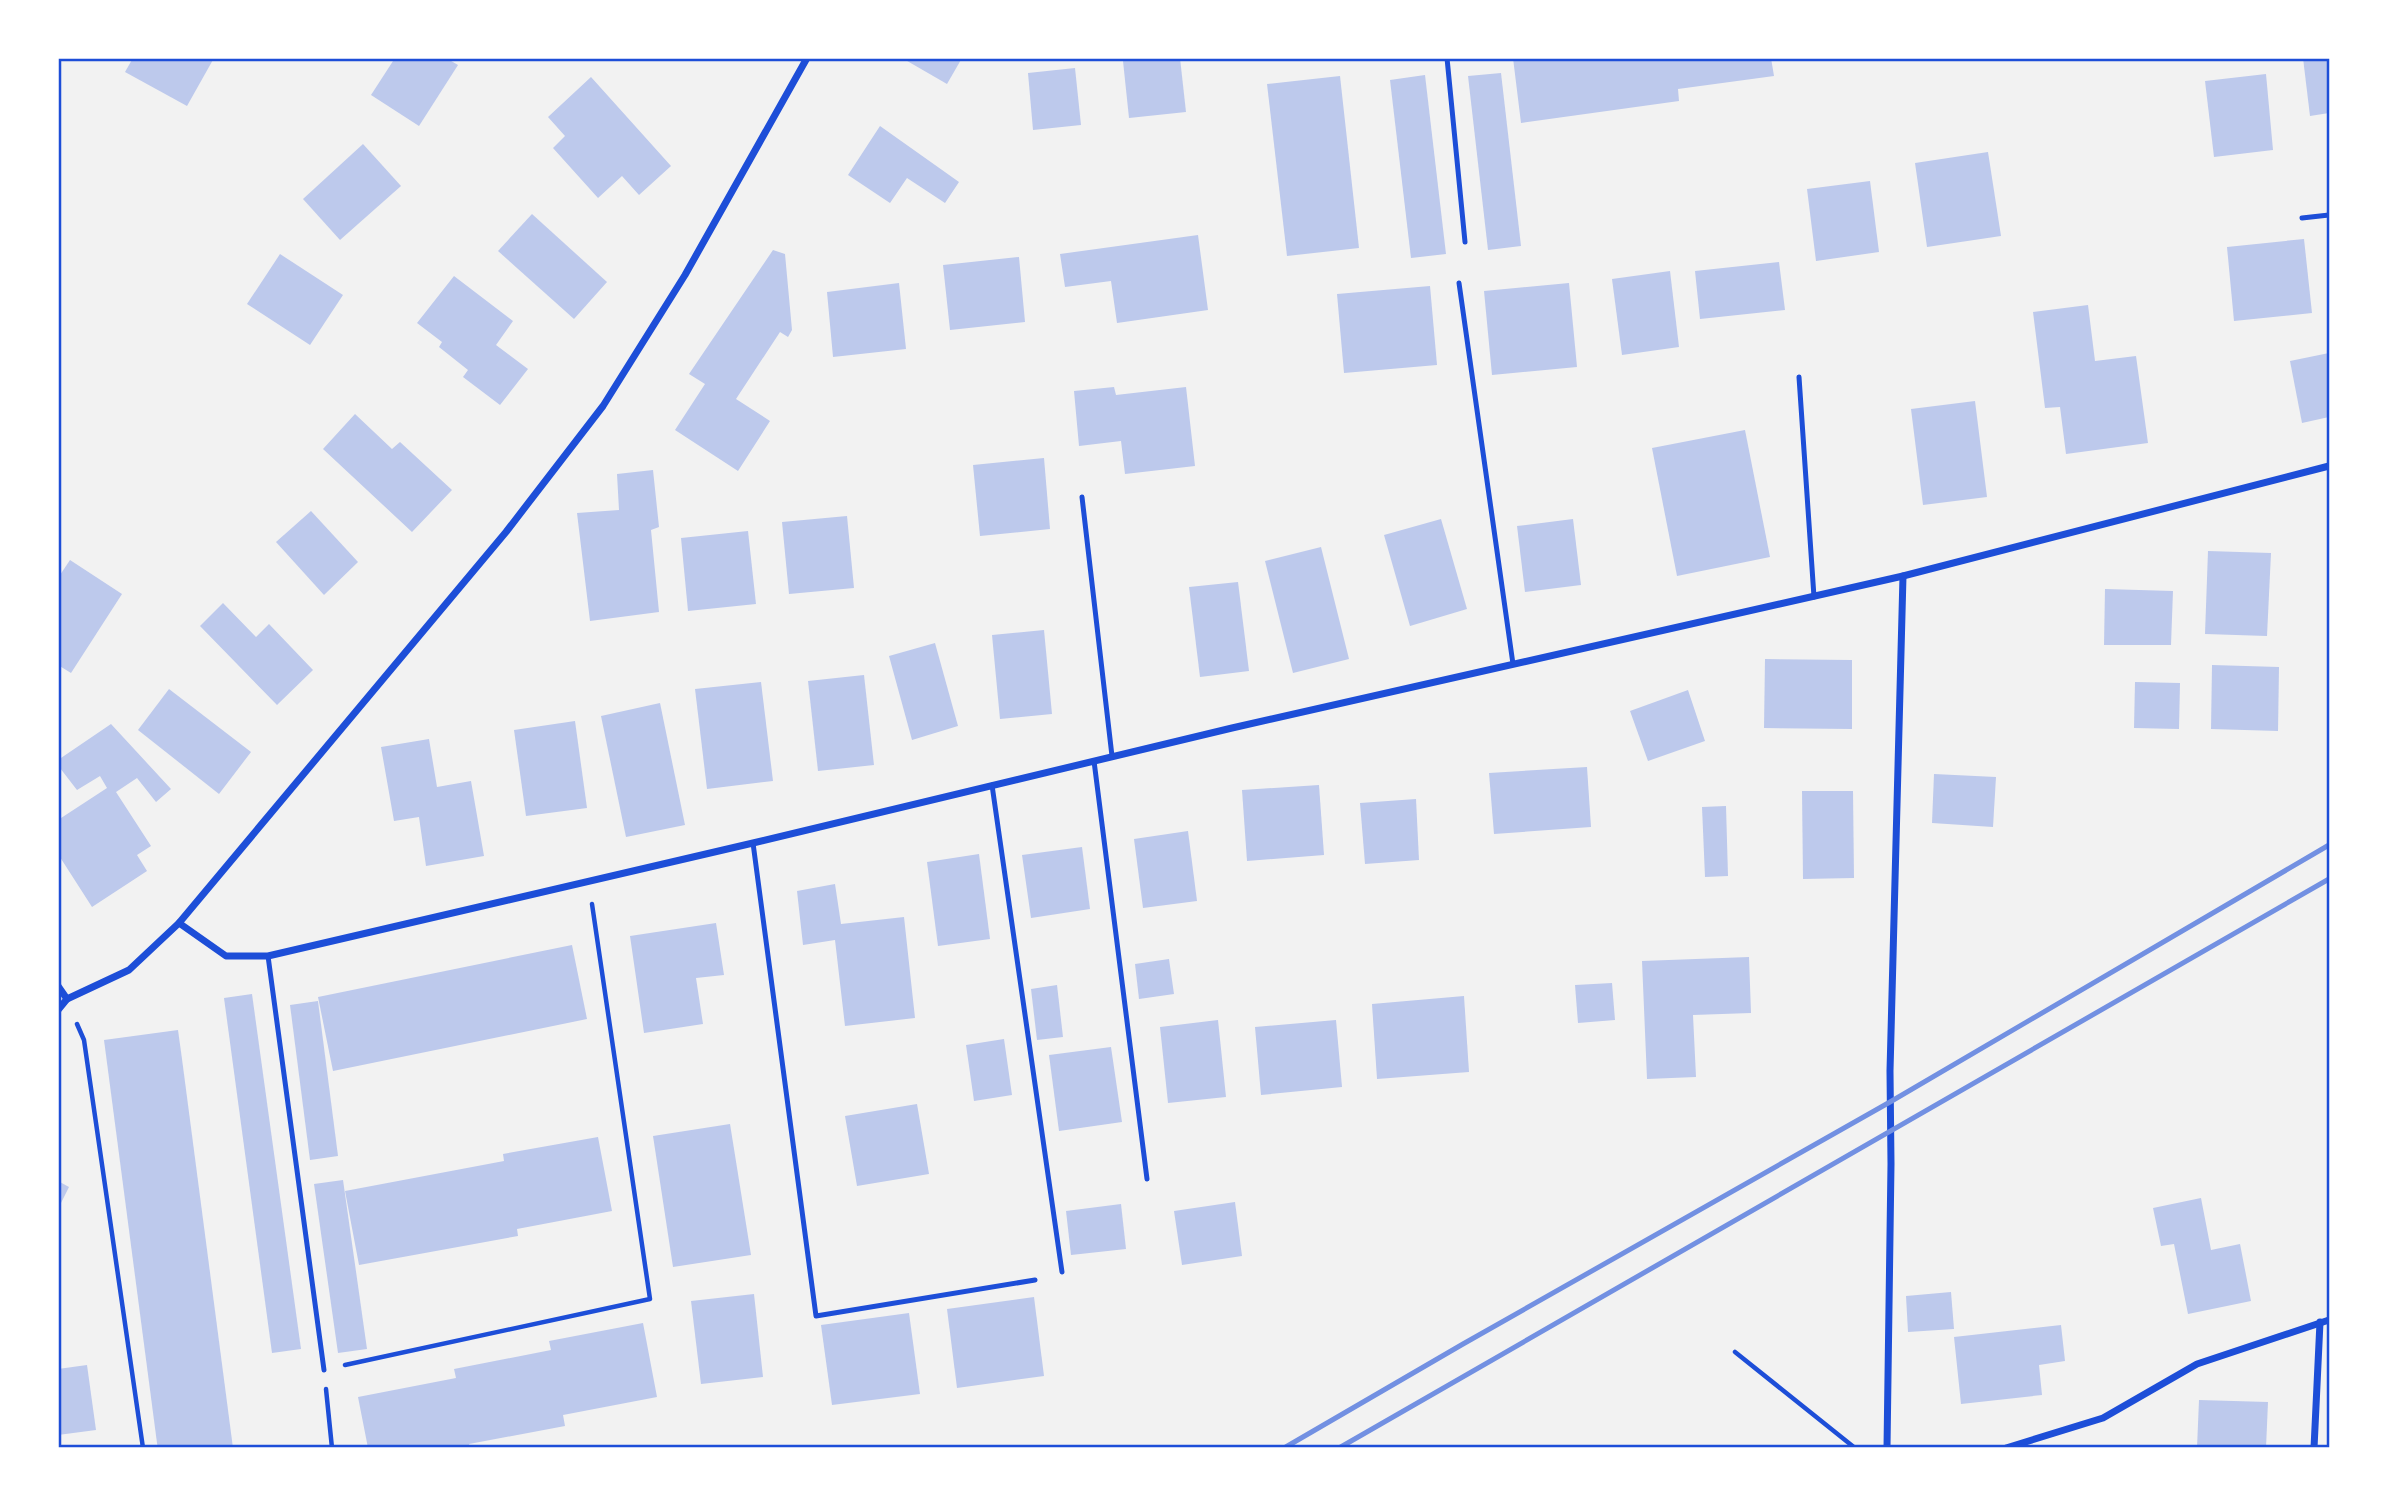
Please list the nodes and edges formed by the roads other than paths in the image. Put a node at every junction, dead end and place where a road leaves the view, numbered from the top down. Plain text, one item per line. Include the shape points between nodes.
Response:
1 (807, 58) edge
2 (1447, 58) edge
3 (2329, 215) edge
4 (2302, 218) dead end
5 (1465, 242) dead end
6 (1459, 283) dead end
7 (1799, 377) dead end
8 (2329, 466) edge
9 (1082, 497) dead end
10 (1903, 576) junction
11 (1814, 597) junction
12 (1513, 664) junction
13 (1112, 756) junction
14 (1094, 761) junction
15 (992, 785) junction
16 (752, 844) junction
17 (179, 923) junction
18 (268, 956) junction
19 (58, 986) edge
20 (67, 999) junction
21 (58, 1010) edge
22 (1147, 1179) dead end
23 (1062, 1272) dead end
24 (1035, 1280) dead end
25 (2329, 1320) edge
26 (2320, 1322) junction
27 (324, 1370) road end
28 (1887, 1448) edge
29 (2006, 1448) edge
30 (2314, 1448) edge

1 - 17 street via 685,275 603,406 506,532
2 - 5 lane
3 - 4 lane
6 - 12 lane
7 - 11 lane
8 - 10 street
9 - 13 lane
10 - 11 street
10 - 28 street via 1890,1071
11 - 12 street
12 - 13 street
13 - 14 street
14 - 15 street
14 - 22 lane
15 - 16 street
15 - 23 lane
16 - 18 street
16 - 24 lane via 816,1316
17 - 18 street via 226,956
17 - 20 street via 129,970
18 - 27 lane
19 - 20 street
20 - 21 street
25 - 26 street
26 - 29 street via 2197,1364 2103,1418
26 - 30 street

